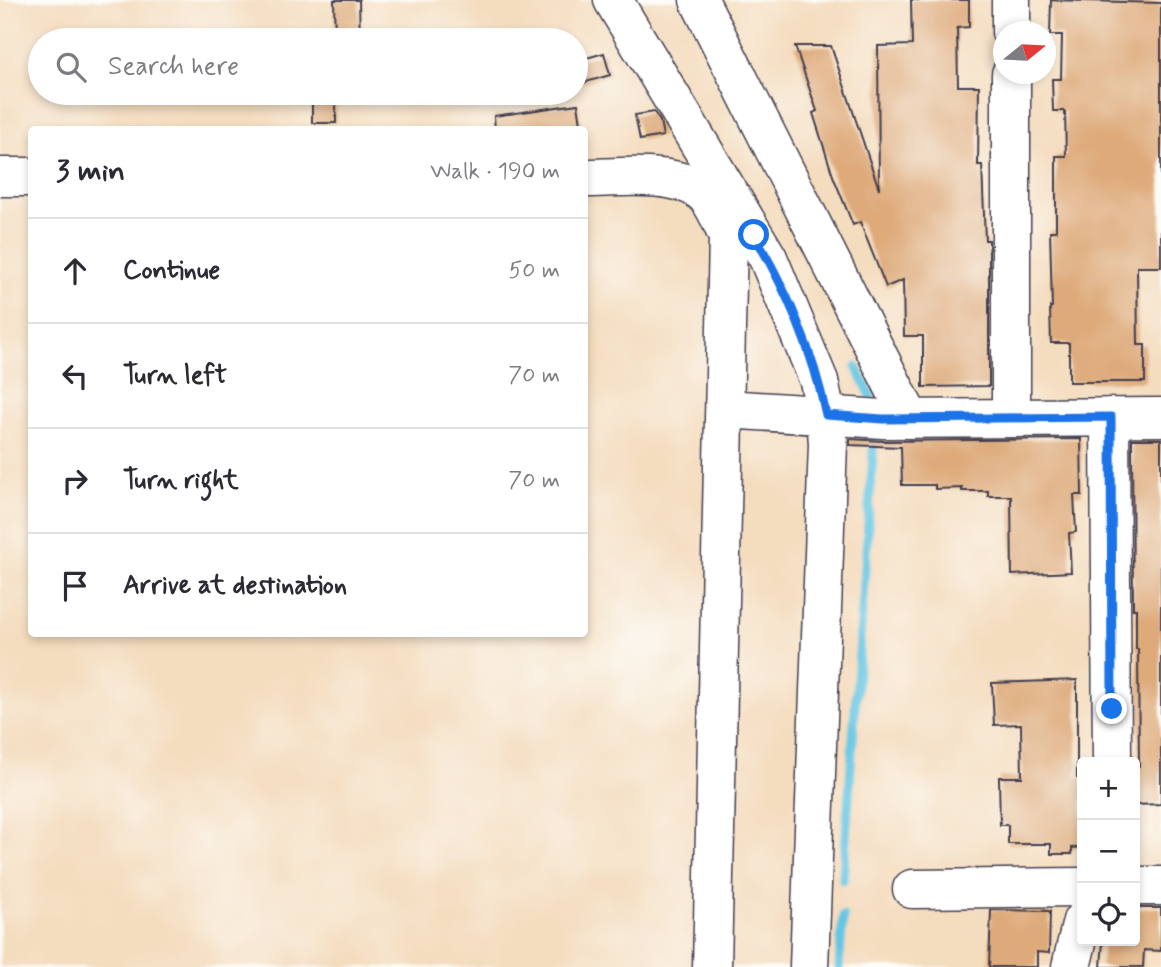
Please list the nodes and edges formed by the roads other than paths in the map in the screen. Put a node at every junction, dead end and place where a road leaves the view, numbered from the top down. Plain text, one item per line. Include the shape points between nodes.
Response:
1 (613, 0) edge
2 (699, 0) edge
3 (1012, 0) edge
4 (1012, 21) edge
5 (1011, 84) edge
6 (0, 177) edge
7 (28, 177) edge
8 (588, 178) edge
9 (725, 409) junction
10 (826, 415) junction
11 (1111, 417) junction
12 (1161, 417) edge
13 (1011, 418) junction
14 (910, 419) junction
15 (1112, 757) edge
16 (1140, 886) edge
17 (1161, 886) edge
18 (1077, 887) edge
19 (912, 889) dead end
20 (1077, 942) edge
21 (712, 967) edge
22 (809, 967) edge
23 (1071, 967) edge

1 - 10 street via 768,258 819,381
2 - 14 street
3 - 4 street
5 - 13 street
6 - 7 street
8 - 9 street via 675,179 701,190 713,206 728,237
9 - 10 street
9 - 21 street
10 - 14 street
10 - 22 street
11 - 12 street
11 - 13 street
11 - 15 street
13 - 14 street
16 - 17 street
18 - 19 street
20 - 23 street

